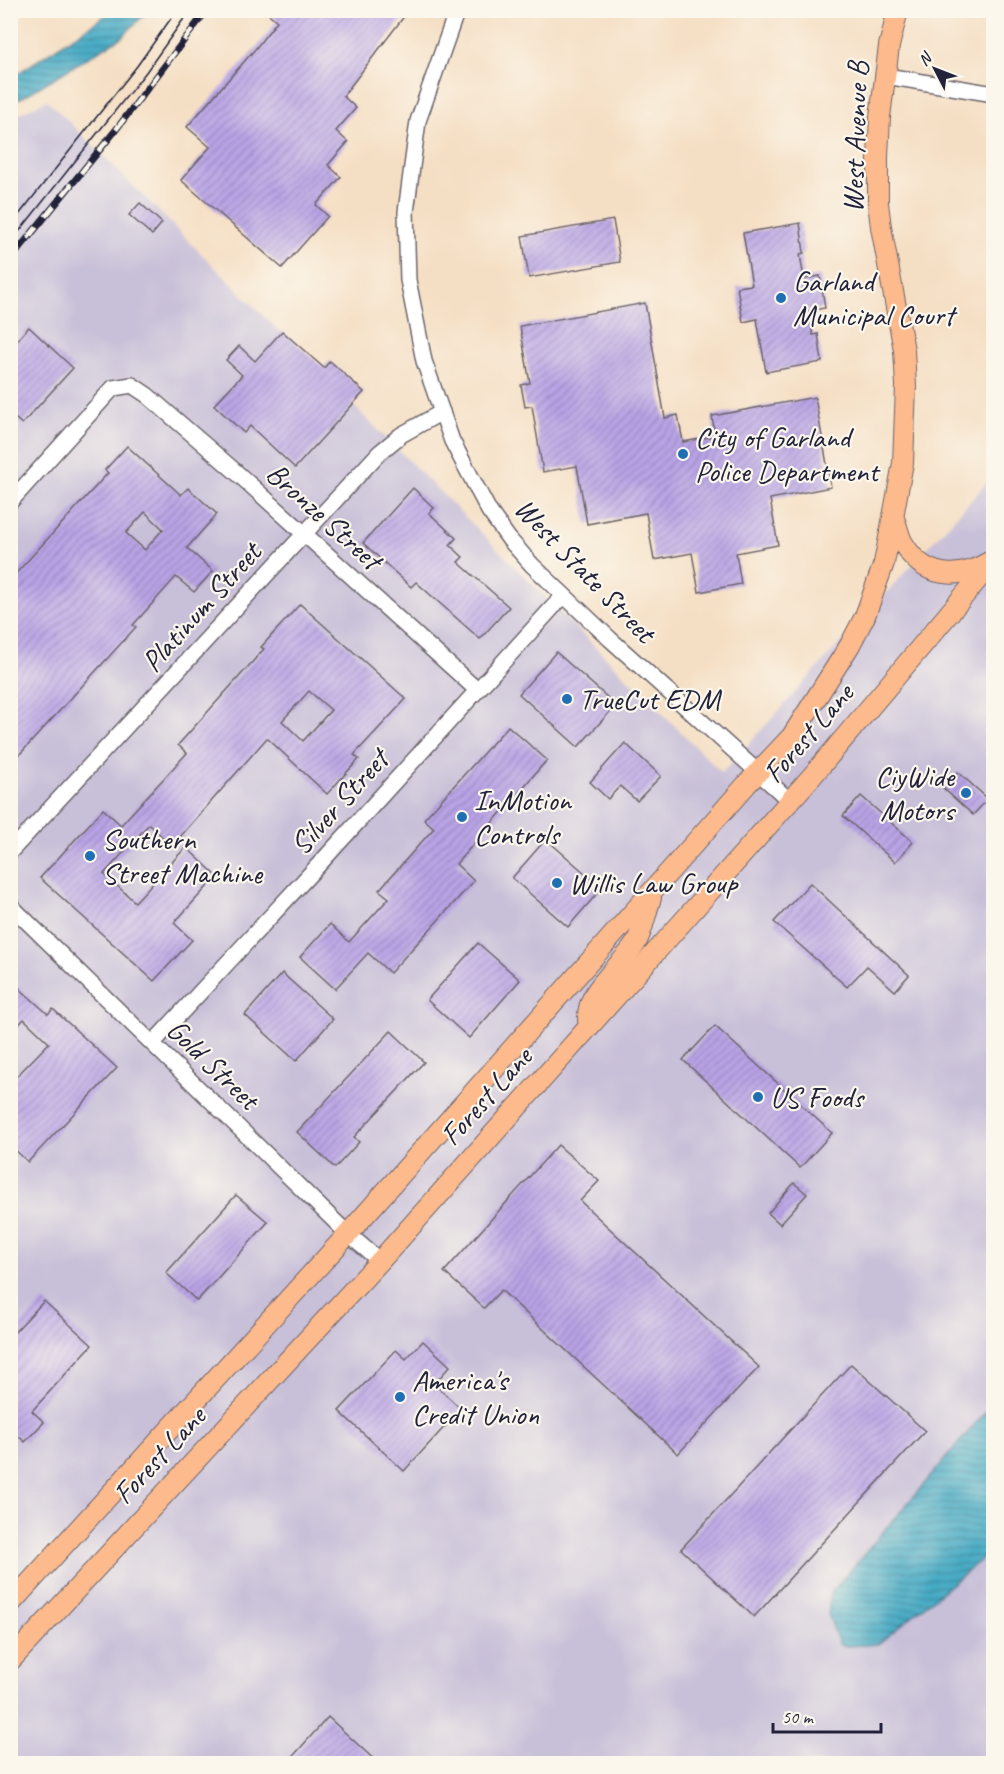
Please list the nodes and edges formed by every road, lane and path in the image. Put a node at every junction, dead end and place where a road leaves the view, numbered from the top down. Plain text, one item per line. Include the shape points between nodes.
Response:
1 (457, 10) edge
2 (898, 10) edge
3 (886, 76) junction
4 (993, 94) edge
5 (442, 412) junction
6 (10, 502) edge
7 (893, 517) junction
8 (303, 534) junction
9 (993, 559) edge
10 (563, 596) junction
11 (477, 690) junction
12 (758, 772) junction
13 (790, 801) junction
14 (10, 852) edge
15 (654, 890) junction
16 (10, 905) edge
17 (589, 1026) junction
18 (153, 1043) junction
19 (348, 1234) junction
20 (380, 1261) junction
21 (10, 1604) edge
22 (10, 1661) edge

1 - 5 street, West State Street via 418,121 406,212 408,280 424,361
2 - 3 main road, West Avenue B
3 - 4 street
3 - 7 main road, West Avenue B via 880,117 878,203 904,350 906,386 903,463
5 - 8 street, Platinum Street via 400,435 379,453
5 - 10 street, West State Street via 452,441 489,511 508,538
6 - 8 street, Bronze Street via 113,388 132,385
7 - 9 main road via 904,544 930,570 956,575 977,570
7 - 12 main road, Forest Lane via 881,572 850,645 792,736
8 - 11 street, Bronze Street
8 - 14 street, Platinum Street
9 - 13 main road, Forest Lane
10 - 11 street, Silver Street
10 - 12 street, West State Street
11 - 18 street, Silver Street
12 - 13 street, West State Street
12 - 15 main road, Forest Lane
13 - 17 main road, Forest Lane
15 - 17 main road via 637,942 589,1002
15 - 19 main road, Forest Lane
16 - 18 street, Gold Street
17 - 20 main road, Forest Lane
18 - 19 street, Gold Street
19 - 20 street, Gold Street
19 - 21 main road, Forest Lane
20 - 22 main road, Forest Lane

